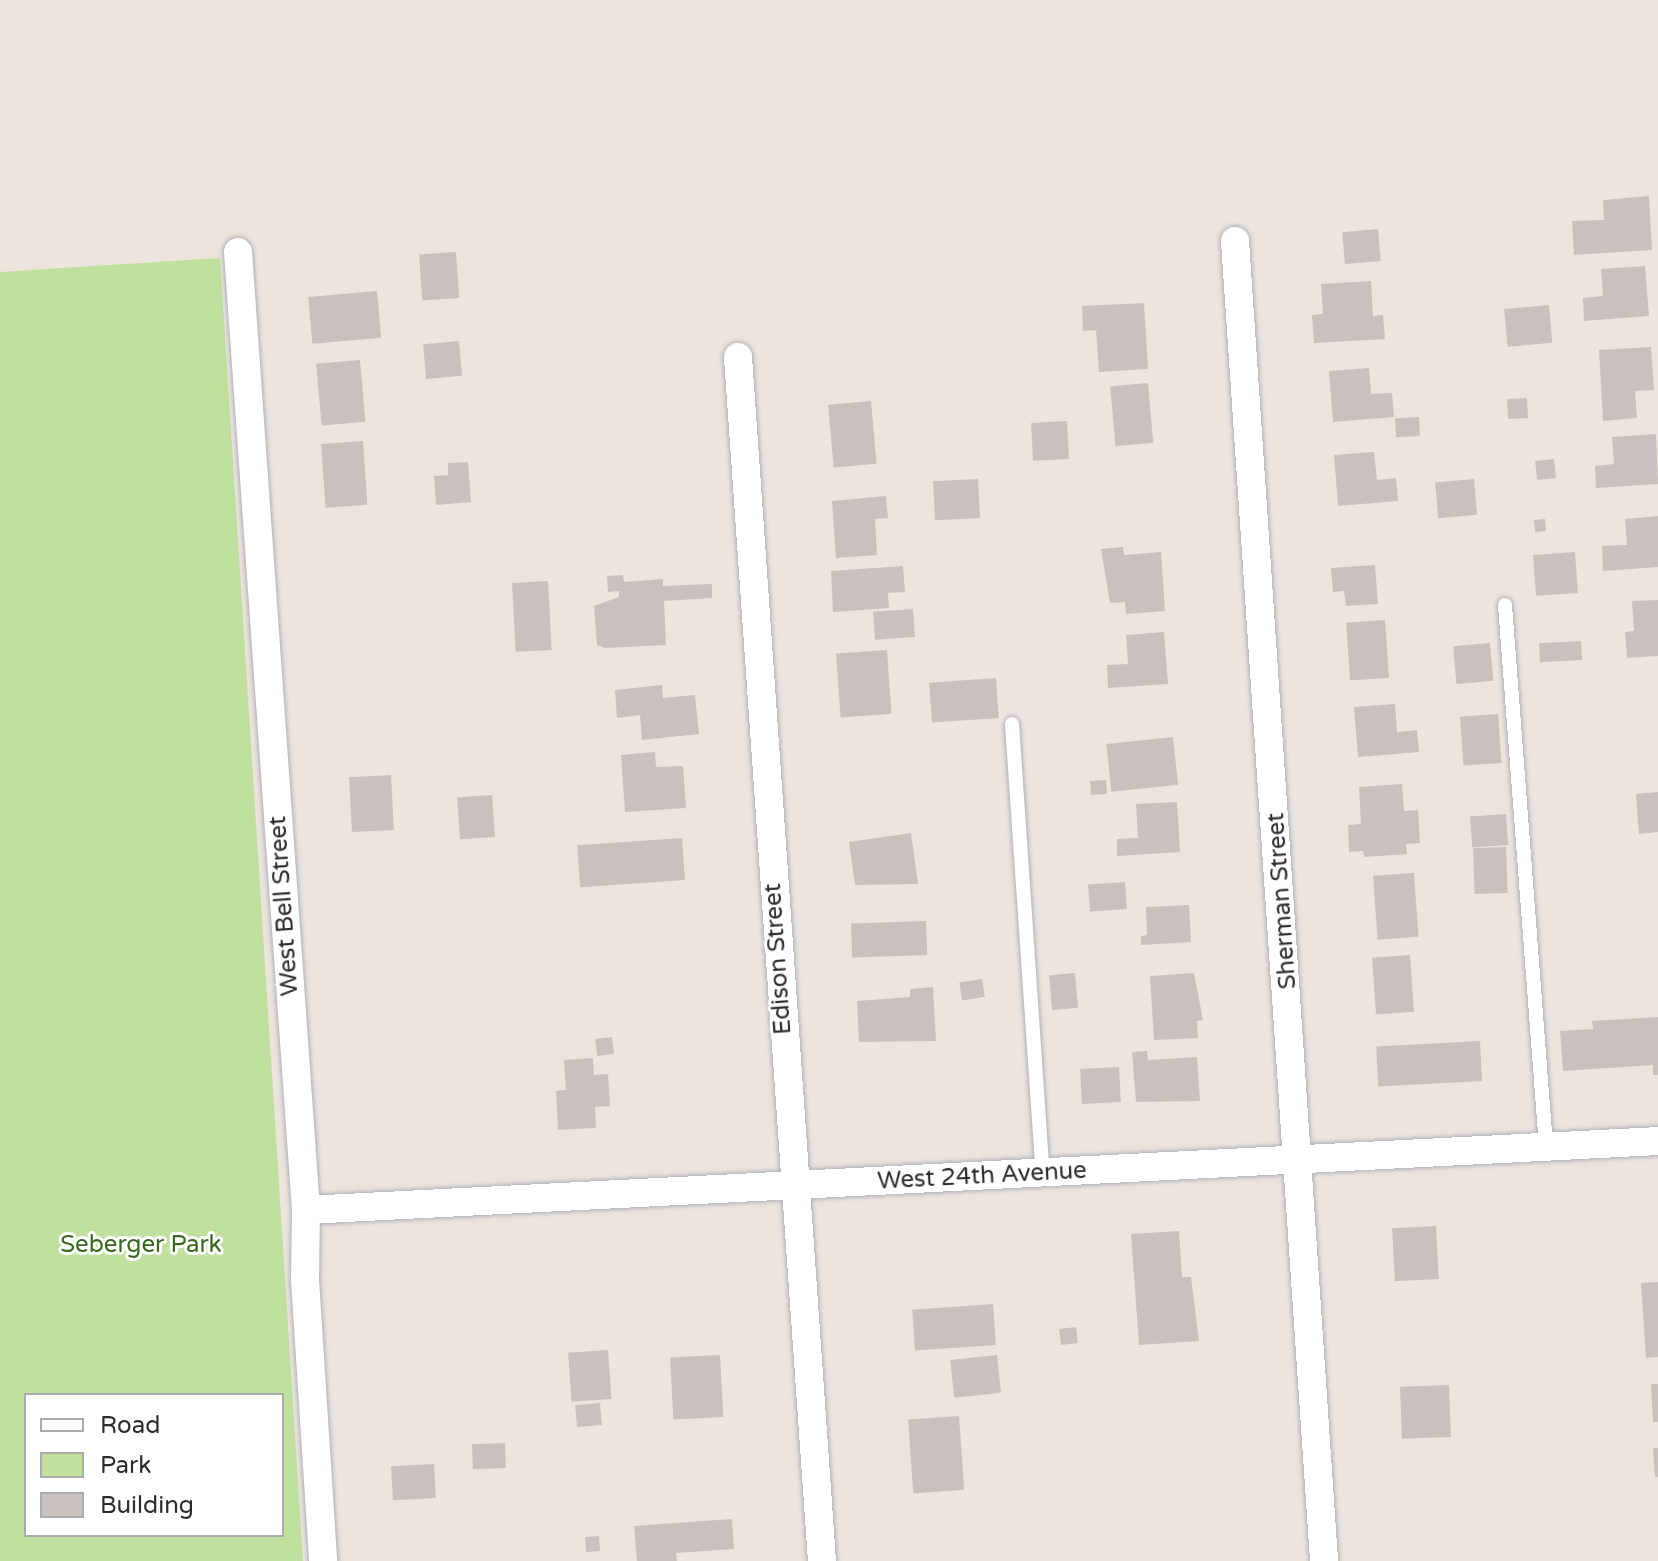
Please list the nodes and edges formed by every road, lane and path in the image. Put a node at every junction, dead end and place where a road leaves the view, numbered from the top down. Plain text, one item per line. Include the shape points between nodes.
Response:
1 (1235, 241) dead end
2 (238, 252) dead end
3 (738, 357) dead end
4 (1505, 605) dead end
5 (1012, 724) dead end
6 (1658, 1141) edge
7 (1546, 1147) junction
8 (1300, 1161) junction
9 (1043, 1173) junction
10 (793, 1184) junction
11 (306, 1210) junction
12 (323, 1561) edge
13 (822, 1561) edge
14 (1324, 1561) edge

1 - 8 street, Sherman Street
2 - 11 street, West Bell Street
3 - 10 street, Edison Street
4 - 7 lane
5 - 9 lane
6 - 7 street, West 24th Avenue
7 - 8 street, West 24th Avenue
8 - 9 street, West 24th Avenue
8 - 14 street, Sherman Street
9 - 10 street, West 24th Avenue
10 - 11 street, West 24th Avenue
10 - 13 street, Edison Street
11 - 12 street, West Bell Street via 305,1280

